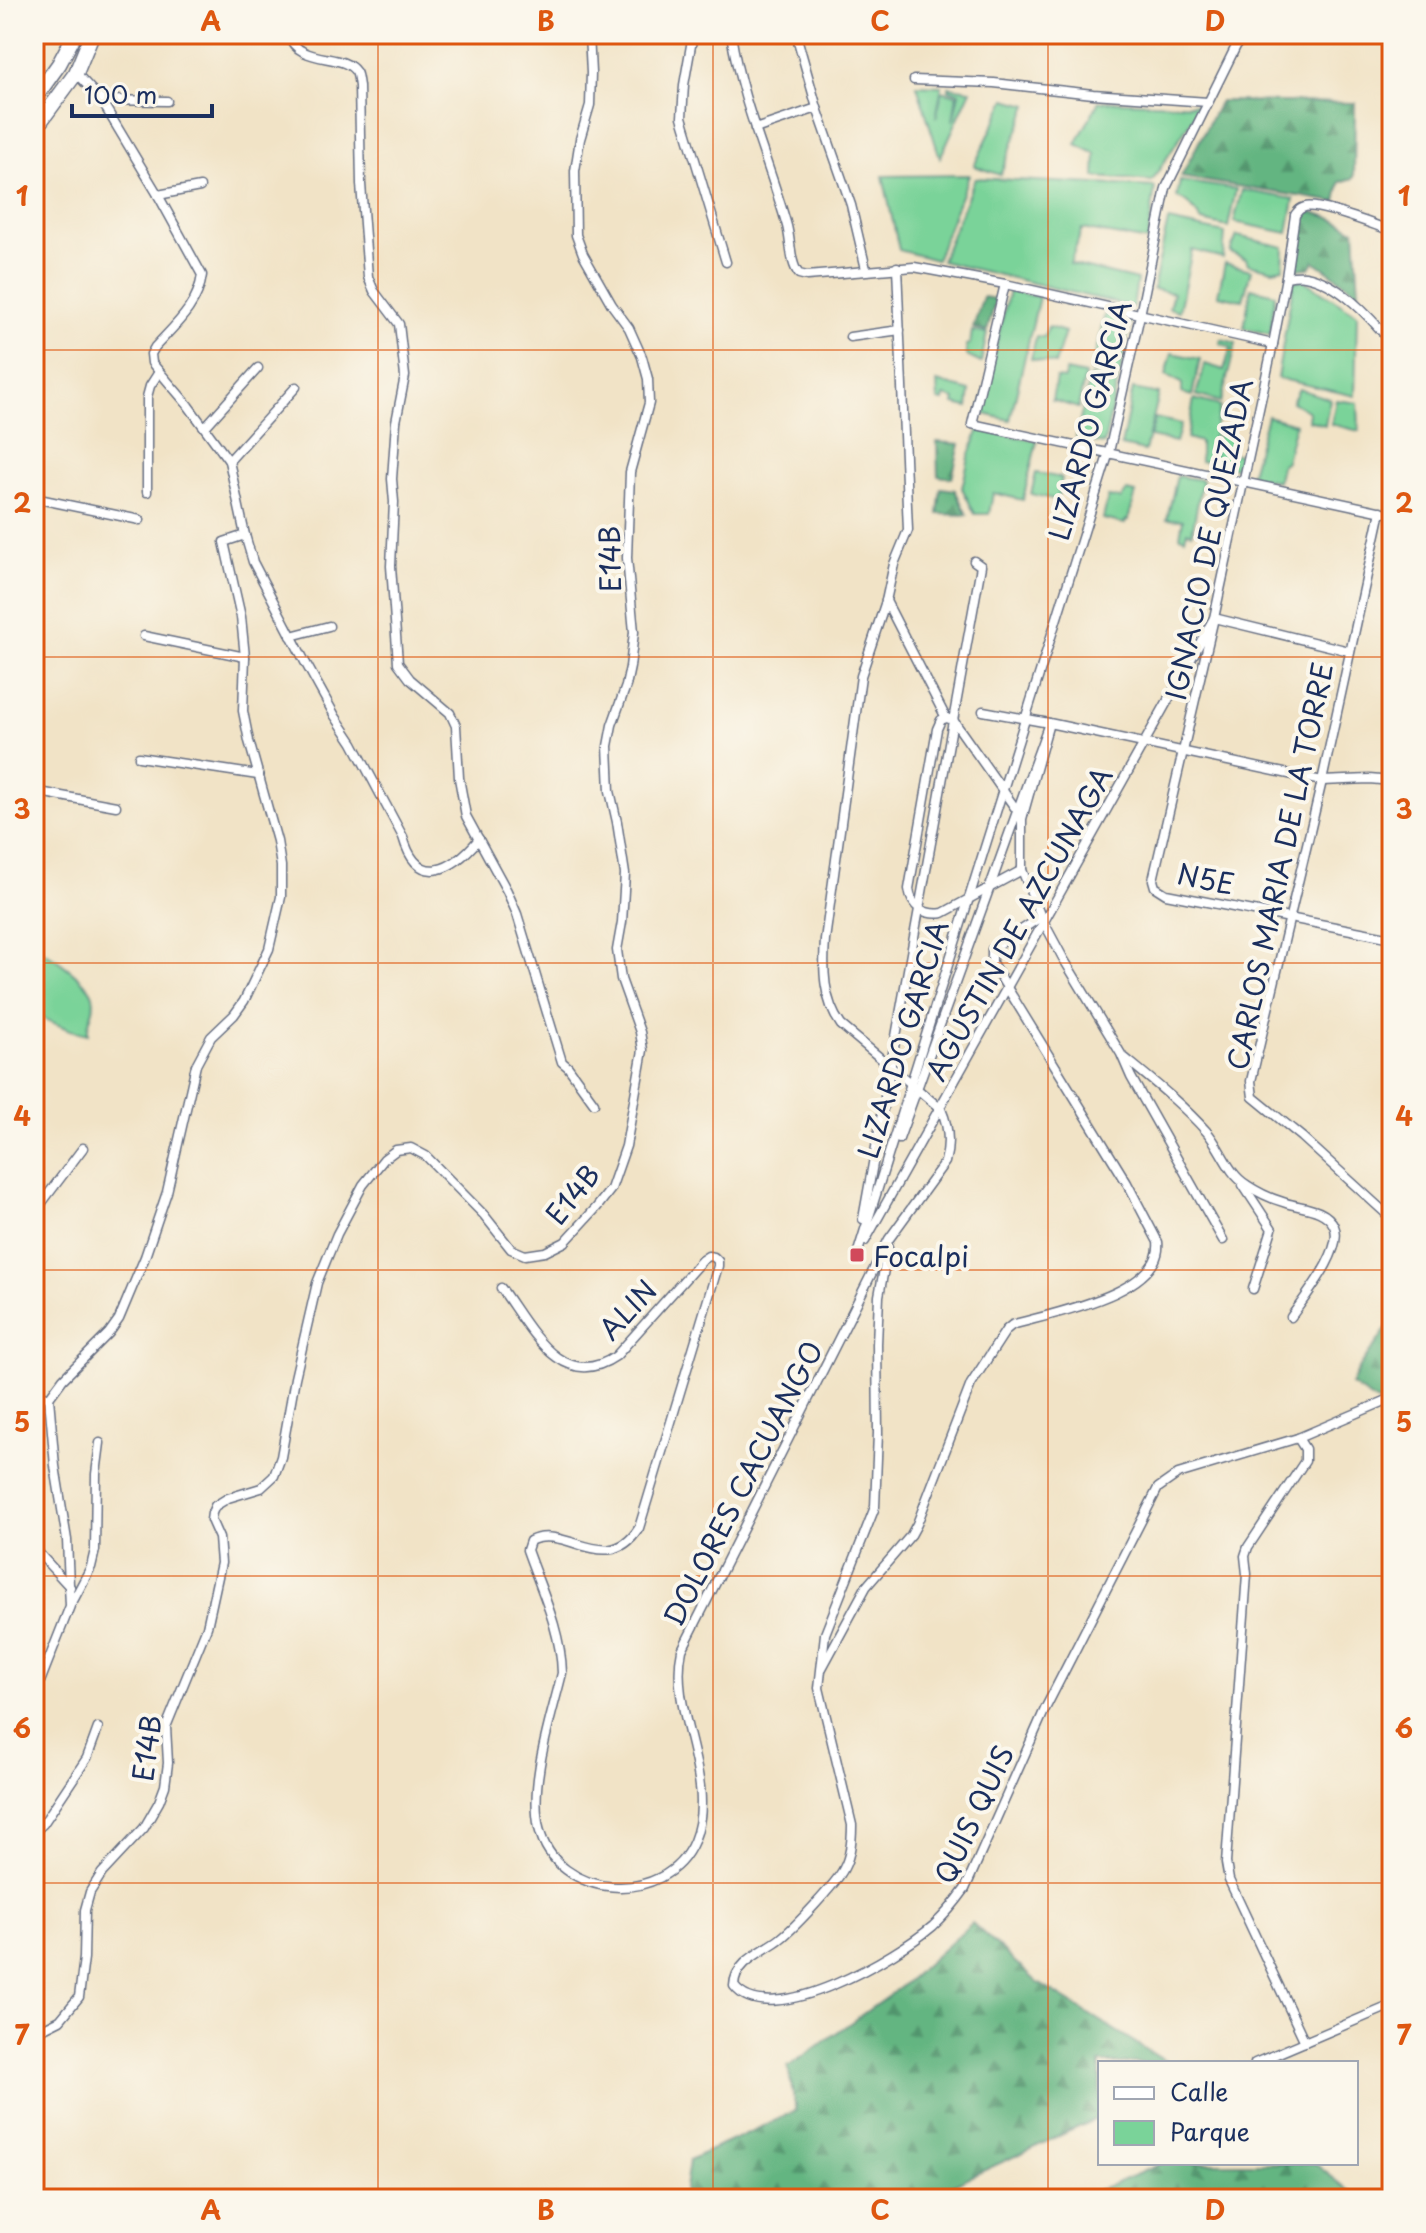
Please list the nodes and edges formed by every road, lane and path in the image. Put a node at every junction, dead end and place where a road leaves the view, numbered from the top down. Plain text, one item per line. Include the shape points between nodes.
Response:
1 (75, 34) edge
2 (92, 34) edge
3 (288, 34) edge
4 (589, 34) edge
5 (693, 34) edge
6 (731, 34) edge
7 (796, 34) edge
8 (1242, 34) edge
9 (76, 73) junction
10 (914, 80) dead end
11 (34, 99) edge
12 (101, 100) junction
13 (167, 101) dead end
14 (1208, 102) junction
15 (817, 108) junction
16 (755, 129) junction
17 (34, 130) edge
18 (200, 187) dead end
19 (158, 195) junction
20 (1392, 231) edge
21 (726, 262) dead end
22 (897, 267) junction
23 (866, 269) junction
24 (1286, 277) junction
25 (1005, 284) junction
26 (1140, 315) junction
27 (900, 330) junction
28 (850, 337) dead end
29 (1392, 343) edge
30 (1273, 344) junction
31 (258, 368) dead end
32 (159, 372) junction
33 (296, 387) dead end
34 (205, 427) junction
35 (1109, 452) junction
36 (229, 461) junction
37 (1242, 480) junction
38 (147, 492) dead end
39 (34, 498) edge
40 (1381, 511) junction
41 (1392, 514) edge
42 (140, 520) dead end
43 (245, 535) junction
44 (974, 561) dead end
45 (886, 601) junction
46 (1214, 618) junction
47 (329, 626) dead end
48 (144, 636) dead end
49 (291, 636) junction
50 (1349, 651) junction
51 (245, 657) junction
52 (983, 711) dead end
53 (950, 719) junction
54 (1025, 719) junction
55 (1049, 723) junction
56 (1143, 743) junction
57 (1183, 752) junction
58 (139, 757) dead end
59 (258, 775) junction
60 (1322, 781) junction
61 (1392, 781) edge
62 (34, 791) edge
63 (1003, 791) junction
64 (116, 806) dead end
65 (1020, 815) junction
66 (479, 839) junction
67 (34, 849) edge
68 (1022, 870) junction
69 (34, 879) edge
70 (990, 887) junction
71 (1155, 887) joint
72 (969, 899) junction
73 (919, 909) junction
74 (1290, 917) junction
75 (1043, 919) junction
76 (1392, 938) edge
77 (1007, 987) junction
78 (1121, 1054) junction
79 (891, 1067) junction
80 (914, 1086) junction
81 (594, 1103) dead end
82 (939, 1108) junction
83 (83, 1148) dead end
84 (1240, 1181) junction
85 (34, 1213) edge
86 (1392, 1219) edge
87 (889, 1239) junction
88 (1223, 1240) dead end
89 (857, 1255) junction
90 (714, 1257) joint
91 (501, 1288) dead end
92 (1253, 1289) dead end
93 (1291, 1317) dead end
94 (34, 1392) edge
95 (49, 1398) junction
96 (1392, 1398) edge
97 (1298, 1438) junction
98 (100, 1443) dead end
99 (34, 1548) edge
100 (71, 1588) junction
101 (70, 1606) junction
102 (820, 1672) junction
103 (34, 1697) edge
104 (98, 1728) dead end
105 (34, 1832) edge
106 (1392, 2005) edge
107 (34, 2033) edge
108 (1305, 2042) junction
109 (1260, 2061) edge

1 - 11 highway
2 - 9 highway
3 - 66 street via 306,54 356,72 368,277 399,324 405,376 392,479 398,663 450,713 456,726 462,799
4 - 107 street, E14B via 590,105 575,171 576,235 642,357 649,403 630,472 630,667 608,746 625,874 617,950 643,1050 626,1146 611,1189 565,1242 525,1255 511,1249 426,1156 411,1148 384,1159 363,1185 317,1283 274,1476 261,1488 228,1498 212,1513 221,1563 207,1627 166,1727 168,1763 159,1802 90,1892 79,1997 60,2020
5 - 21 street via 682,117
6 - 16 street
7 - 15 street
8 - 14 street, LIZARDO GARCIA
9 - 12 street
9 - 17 highway
10 - 14 street
12 - 13 street
12 - 19 street
14 - 26 street, LIZARDO GARCIA via 1166,188
15 - 16 street
15 - 23 street via 851,205
16 - 23 street via 787,226 795,270 807,276
18 - 19 street
19 - 32 street via 202,275 192,306 151,354
20 - 24 street, IGNACIO DE QUEZADA via 1321,208 1300,208
22 - 23 street
22 - 25 street
22 - 27 street
24 - 29 street via 1318,280 1365,312
24 - 30 street, IGNACIO DE QUEZADA
25 - 26 street
25 - 35 street via 972,424
26 - 30 street
26 - 35 street, LIZARDO GARCIA
27 - 28 street
27 - 45 street via 908,530
30 - 37 street, IGNACIO DE QUEZADA
31 - 34 street
32 - 34 street
32 - 38 street via 147,397
33 - 36 street
34 - 36 street
35 - 37 street
35 - 54 street, LIZARDO GARCIA
36 - 43 street
37 - 40 street
37 - 46 street, IGNACIO DE QUEZADA
39 - 42 street
40 - 41 street
40 - 50 street, CARLOS MARIA DE LA TORRE
43 - 49 street
43 - 51 street via 224,542
44 - 53 street, AGUSTIN DE AZCUNAGA via 981,566
45 - 53 street
45 - 79 street via 861,676 824,983 841,1025
46 - 50 street
46 - 56 street, AGUSTIN DE AZCUNAGA
46 - 57 street, IGNACIO DE QUEZADA
47 - 49 street
48 - 51 street
49 - 66 street via 407,852 419,865 431,871 446,868
50 - 60 street, CARLOS MARIA DE LA TORRE
51 - 59 street via 243,711
52 - 54 street
53 - 63 street
53 - 73 street, AGUSTIN DE AZCUNAGA
53 - 73 street via 941,720 937,729 909,889
54 - 55 street
54 - 63 street, LIZARDO GARCIA
55 - 56 street
55 - 65 street, LIZARDO GARCIA
56 - 57 street
56 - 75 street, AGUSTIN DE AZCUNAGA
57 - 60 street
57 - 71 street, IGNACIO DE QUEZADA
58 - 59 street
59 - 95 street via 281,866 281,897 269,949 244,1001 211,1037 196,1065 167,1192 119,1319
60 - 61 street
60 - 74 street, CARLOS MARIA DE LA TORRE
62 - 64 street
63 - 65 street
63 - 72 street, LIZARDO GARCIA
65 - 68 street, LIZARDO GARCIA
65 - 70 street, LIZARDO GARCIA
66 - 81 street via 517,914 562,1062
67 - 69 street
68 - 70 street
68 - 75 street, LIZARDO GARCIA
70 - 72 street
70 - 80 street, LIZARDO GARCIA
71 - 74 street, N5E via 1166,894
72 - 73 street via 943,913
72 - 80 street, LIZARDO GARCIA
73 - 79 street, AGUSTIN DE AZCUNAGA
74 - 76 street, N5E
74 - 86 street, CARLOS MARIA DE LA TORRE via 1251,1081 1253,1097
75 - 77 street, AGUSTIN DE AZCUNAGA
75 - 77 street via 992,949 992,963
75 - 78 street, LIZARDO GARCIA
77 - 82 street, AGUSTIN DE AZCUNAGA
77 - 102 street via 1127,1183 1158,1242 1157,1259 1121,1290 1006,1330 971,1384 917,1524 866,1587
78 - 84 street via 1208,1134
78 - 88 street, LIZARDO GARCIA
79 - 80 street
79 - 89 street, AGUSTIN DE AZCUNAGA
80 - 82 street
80 - 89 street, LIZARDO GARCIA
82 - 87 street, DOLORES CACUANGO via 948,1133 945,1162
82 - 89 street, AGUSTIN DE AZCUNAGA
83 - 85 street
84 - 92 street via 1272,1229
84 - 93 street via 1284,1203 1314,1209 1334,1225 1336,1240 1321,1274
87 - 90 street, DOLORES CACUANGO via 682,1650 678,1680 702,1814 695,1840 686,1857 648,1883 626,1888 593,1884 569,1873 540,1832 537,1782 562,1657 527,1550 530,1541 543,1537 603,1550 632,1540 718,1266
87 - 102 street, QUIS QUIS via 879,1296 875,1507 825,1634
90 - 91 street, ALIN via 702,1260 616,1356 584,1369 546,1350
94 - 95 street
95 - 100 street
96 - 97 street, QUIS QUIS
97 - 102 street, QUIS QUIS via 1178,1474 1158,1488 1045,1709 955,1904 884,1961 825,1989 790,1999 750,1998 734,1986 735,1975 791,1930 843,1871 852,1843
97 - 108 street via 1305,1461 1245,1556 1226,1863 1229,1880
98 - 101 street via 95,1550
99 - 100 street
100 - 101 street
101 - 103 street
104 - 105 street via 87,1758
106 - 108 street
108 - 109 street

